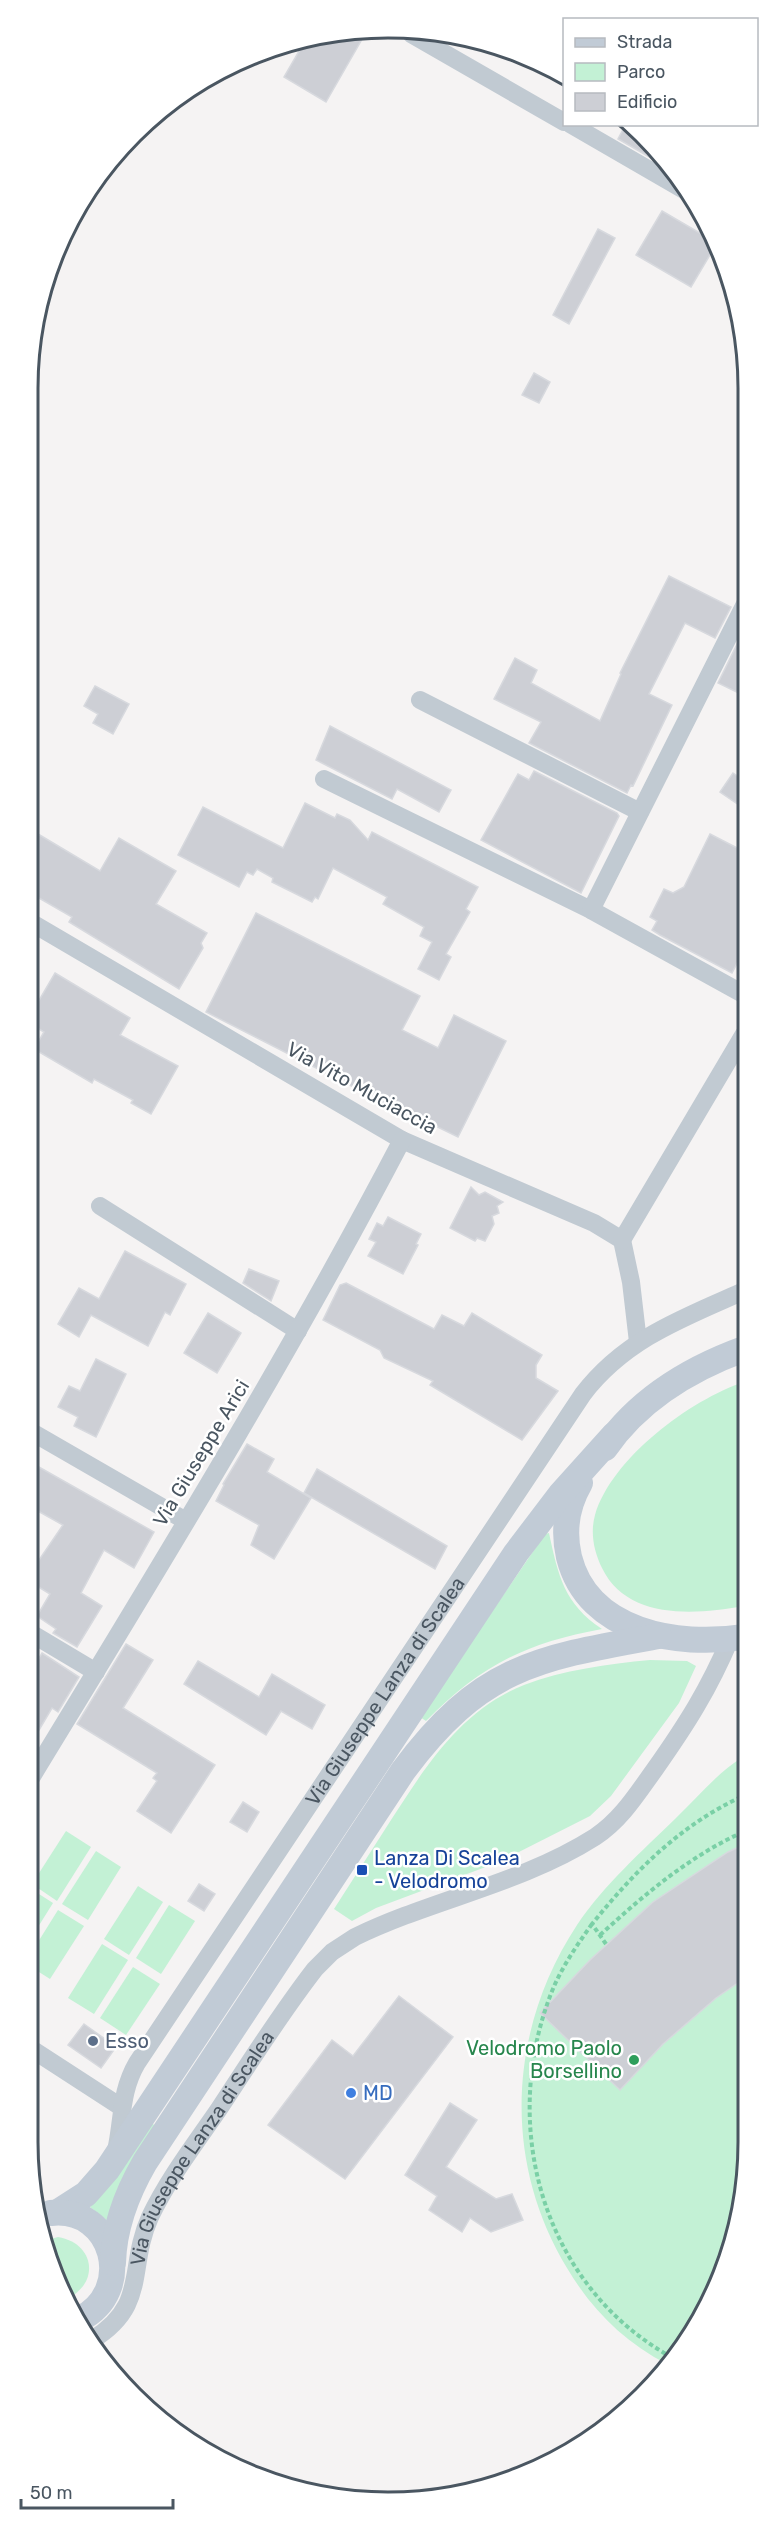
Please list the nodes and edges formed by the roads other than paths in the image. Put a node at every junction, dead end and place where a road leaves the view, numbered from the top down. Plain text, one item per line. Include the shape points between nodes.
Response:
1 (419, 39) edge
2 (563, 121) edge
3 (573, 126) edge
4 (672, 183) edge
5 (738, 618) edge
6 (420, 700) dead end
7 (324, 779) dead end
8 (640, 812) junction
9 (591, 910) junction
10 (38, 927) edge
11 (738, 991) edge
12 (738, 1044) edge
13 (402, 1140) junction
14 (100, 1206) dead end
15 (622, 1240) junction
16 (738, 1294) edge
17 (298, 1331) junction
18 (638, 1342) junction
19 (738, 1348) edge
20 (738, 1351) edge
21 (720, 1358) junction
22 (614, 1435) junction
23 (38, 1436) edge
24 (186, 1521) junction
25 (659, 1636) junction
26 (38, 1637) edge
27 (738, 1640) edge
28 (738, 1641) edge
29 (96, 1672) junction
30 (38, 1767) edge
31 (245, 2010) junction
32 (273, 2029) junction
33 (38, 2053) edge
34 (121, 2107) junction
35 (112, 2163) junction
36 (50, 2214) edge
37 (113, 2263) junction
38 (84, 2316) edge
39 (97, 2336) edge

1 - 2 street
3 - 4 street
5 - 8 street
6 - 8 street
7 - 9 street
8 - 9 street
9 - 11 street
10 - 13 street, Via Vito Muciaccia
12 - 15 street
13 - 15 street, Via Vito Muciaccia via 594,1223
13 - 17 street, Via Giuseppe Arici
14 - 17 street
15 - 18 street
16 - 18 street, Via Giuseppe Lanza di Scalea
17 - 24 street, Via Giuseppe Arici
18 - 34 street, Via Giuseppe Lanza di Scalea via 598,1374 583,1394 137,2063 128,2078
19 - 21 street
20 - 21 street
21 - 22 street via 658,1393
22 - 25 street via 572,1499 567,1514 566,1545 578,1579 598,1607 621,1623
22 - 35 street, Via Giuseppe Lanza di Scalea via 560,1495 516,1553
23 - 24 street
24 - 29 street, Via Giuseppe Arici
25 - 27 street
25 - 31 street, Via Giuseppe Lanza di Scalea via 540,1661 512,1672 462,1704 434,1731 403,1771
26 - 29 street
28 - 32 street, Via Giuseppe Lanza di Scalea via 686,1724 612,1824 547,1862 370,1929 344,1943 315,1969
29 - 30 street, Via Giuseppe Arici
31 - 32 street
31 - 37 street, Via Giuseppe Lanza di Scalea via 138,2174 120,2215
32 - 39 street, Via Giuseppe Lanza di Scalea via 157,2204 143,2235 135,2285 126,2309
33 - 34 street
34 - 35 street, Via Giuseppe Lanza di Scalea
35 - 36 street, Via Giuseppe Lanza di Scalea via 91,2190
36 - 37 street via 70,2214 91,2224 104,2238
37 - 38 street, Via Giuseppe Lanza di Scalea via 106,2295

